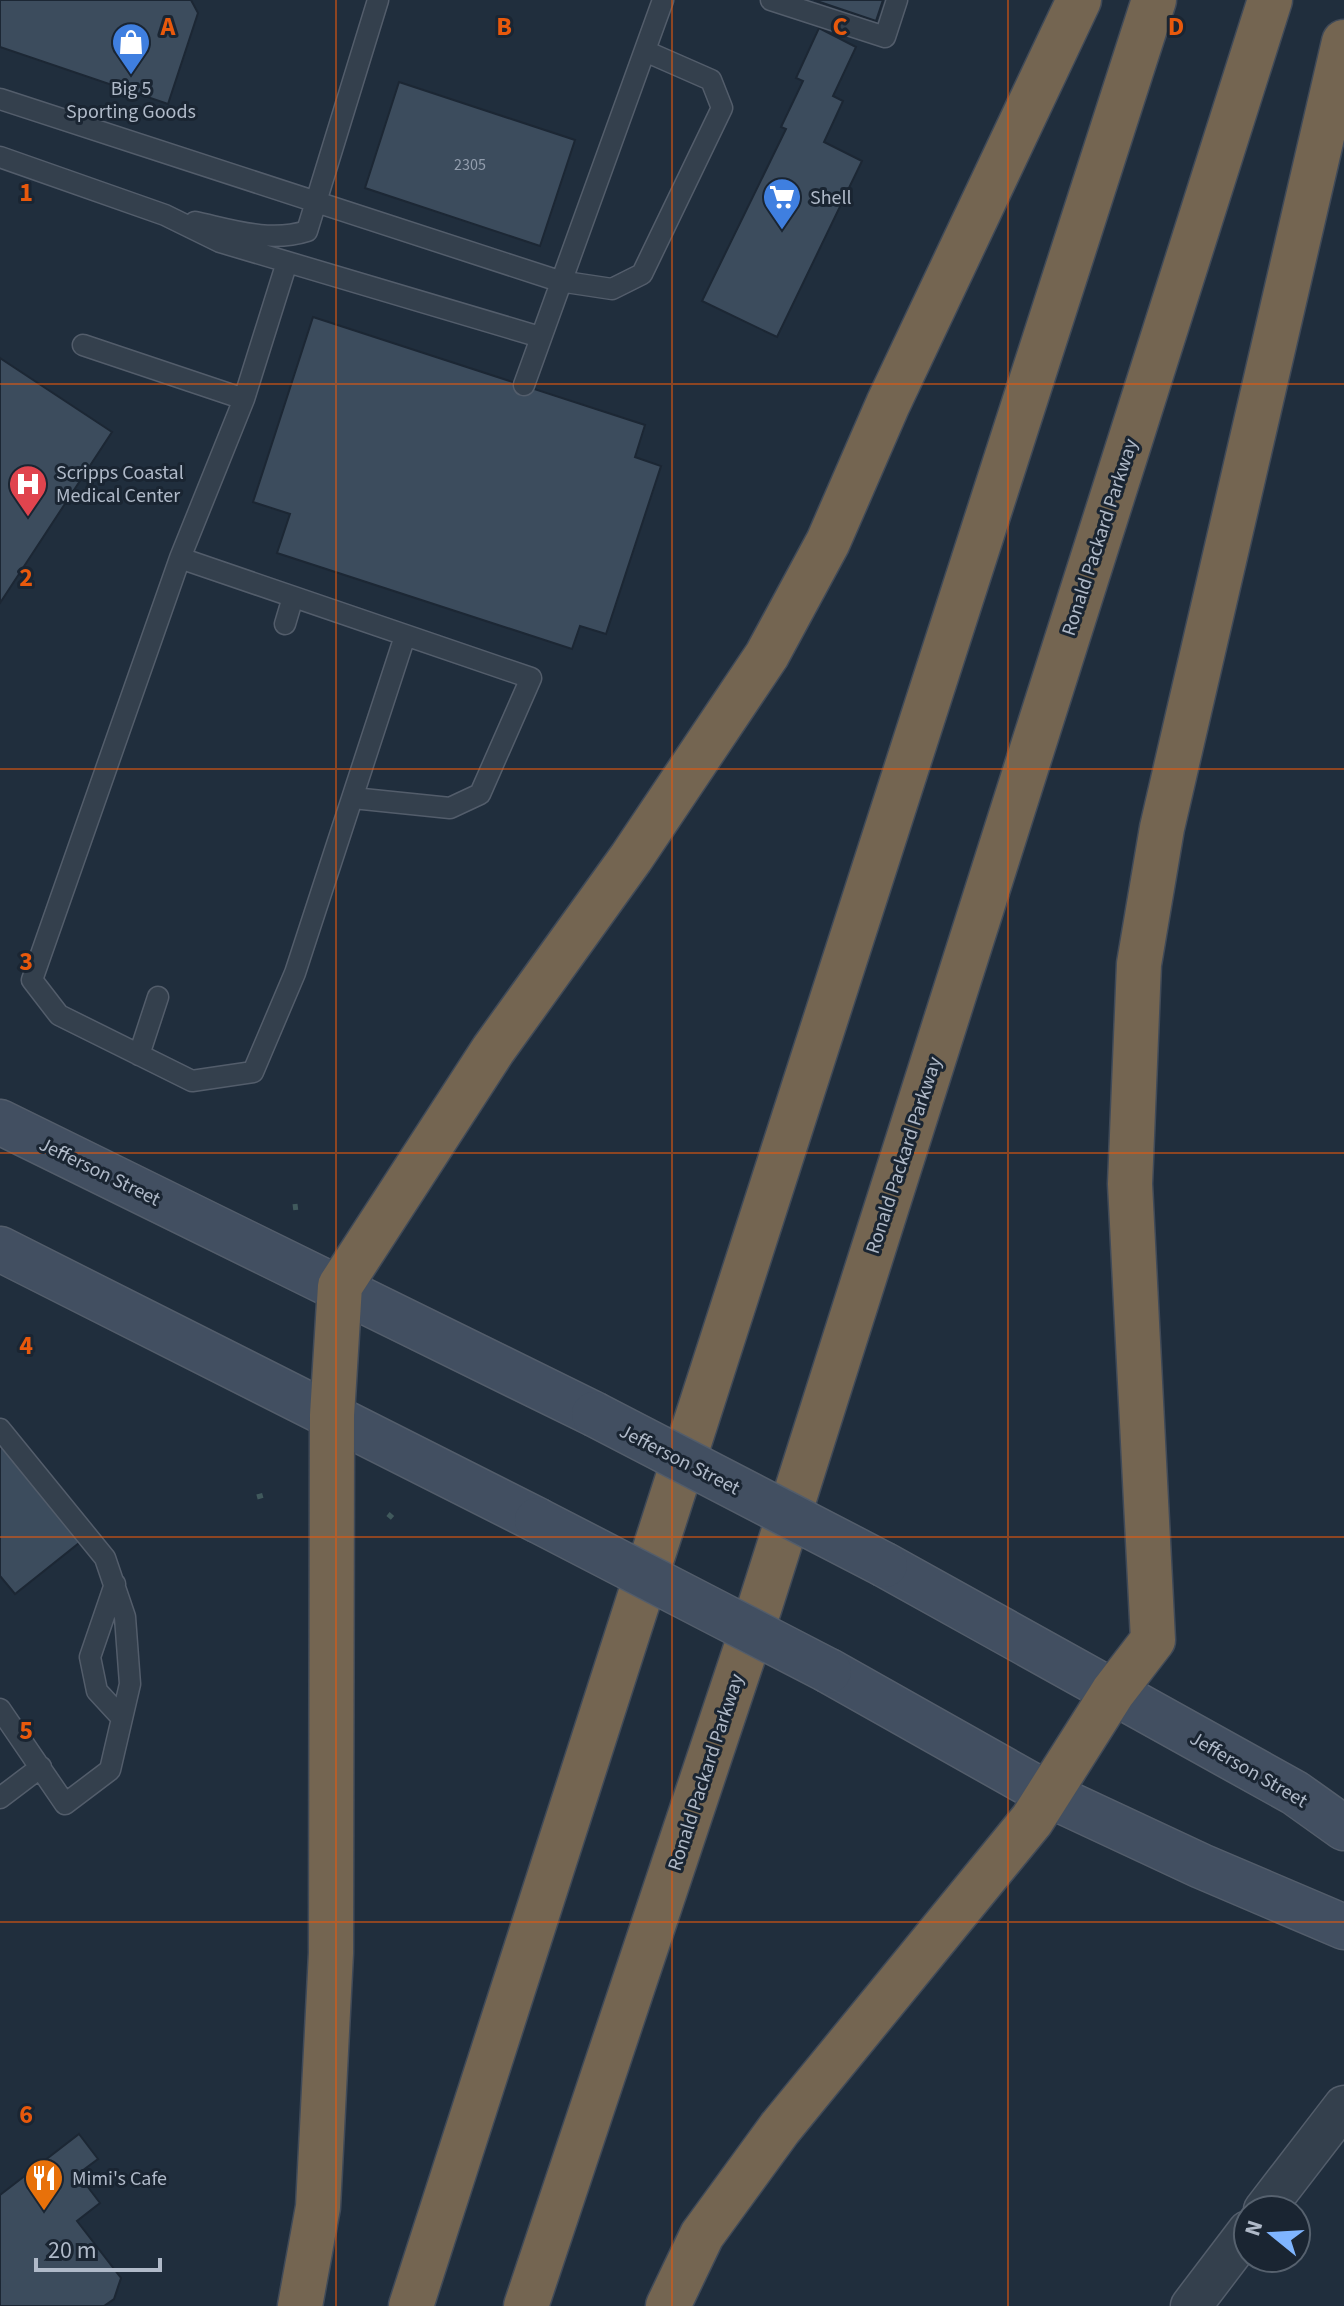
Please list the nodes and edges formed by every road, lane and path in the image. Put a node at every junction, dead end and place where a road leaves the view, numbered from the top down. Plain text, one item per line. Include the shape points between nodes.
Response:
1 (378, 0) edge
2 (663, 0) edge
3 (771, 0) edge
4 (897, 0) edge
5 (1079, 0) edge
6 (1154, 0) edge
7 (1270, 0) edge
8 (1344, 42) edge
9 (645, 51) junction
10 (0, 99) edge
11 (0, 157) edge
12 (317, 202) junction
13 (165, 215) junction
14 (287, 262) junction
15 (559, 281) junction
16 (540, 337) junction
17 (83, 345) dead end
18 (524, 385) dead end
19 (244, 399) junction
20 (180, 558) junction
21 (293, 597) junction
22 (285, 624) dead end
23 (405, 636) junction
24 (353, 798) junction
25 (158, 997) dead end
26 (139, 1055) junction
27 (0, 1122) edge
28 (295, 1204) dead end
29 (296, 1212) dead end
30 (0, 1249) edge
31 (340, 1286) junction
32 (332, 1415) junction
33 (0, 1429) edge
34 (264, 1495) dead end
35 (257, 1497) dead end
36 (388, 1514) dead end
37 (396, 1521) dead end
38 (115, 1584) junction
39 (1113, 1692) junction
40 (0, 1709) edge
41 (120, 1716) junction
42 (41, 1767) junction
43 (1049, 1795) junction
44 (0, 1798) edge
45 (1344, 1828) edge
46 (1344, 1927) edge
47 (1344, 2106) edge
48 (1276, 2194) edge
49 (1232, 2252) edge
50 (300, 2306) edge
51 (411, 2306) edge
52 (526, 2306) edge
53 (668, 2306) edge
54 (1191, 2306) edge

1 - 12 lane
2 - 9 lane
3 - 4 lane via 885,37
5 - 31 highway via 828,542 767,655 493,1050
6 - 51 highway
7 - 52 highway, Ronald Packard Parkway via 760,1606
8 - 39 highway via 1162,828 1139,964 1130,1184 1153,1640
9 - 15 lane
9 - 15 lane via 711,80 722,108 642,274 612,289
10 - 12 lane
11 - 13 lane
12 - 13 lane via 307,231 289,237
12 - 15 lane
13 - 14 lane via 220,242
14 - 16 lane
14 - 19 lane
15 - 16 lane
16 - 18 lane
17 - 19 lane
19 - 20 lane
20 - 21 lane
20 - 26 lane via 32,980 59,1015
21 - 22 lane
21 - 23 lane
23 - 24 lane
23 - 24 lane via 531,678 480,794 450,808
24 - 26 lane via 295,973 253,1072 192,1081
25 - 26 lane
27 - 31 main road, Jefferson Street
28 - 29 path
30 - 32 main road
31 - 32 highway
31 - 39 main road, Jefferson Street, bridge via 885,1565
32 - 43 main road, bridge via 829,1671
32 - 50 highway via 331,1953 318,2207
33 - 38 lane via 105,1558
34 - 35 path
36 - 37 path
38 - 41 lane via 125,1617 130,1684
38 - 41 lane via 90,1657 97,1691
39 - 43 highway
39 - 45 main road, Jefferson Street via 1295,1793
40 - 42 lane
41 - 42 lane via 110,1770 65,1804
42 - 44 lane
43 - 46 main road
43 - 53 highway via 780,2128 702,2235
47 - 48 street
49 - 54 street

